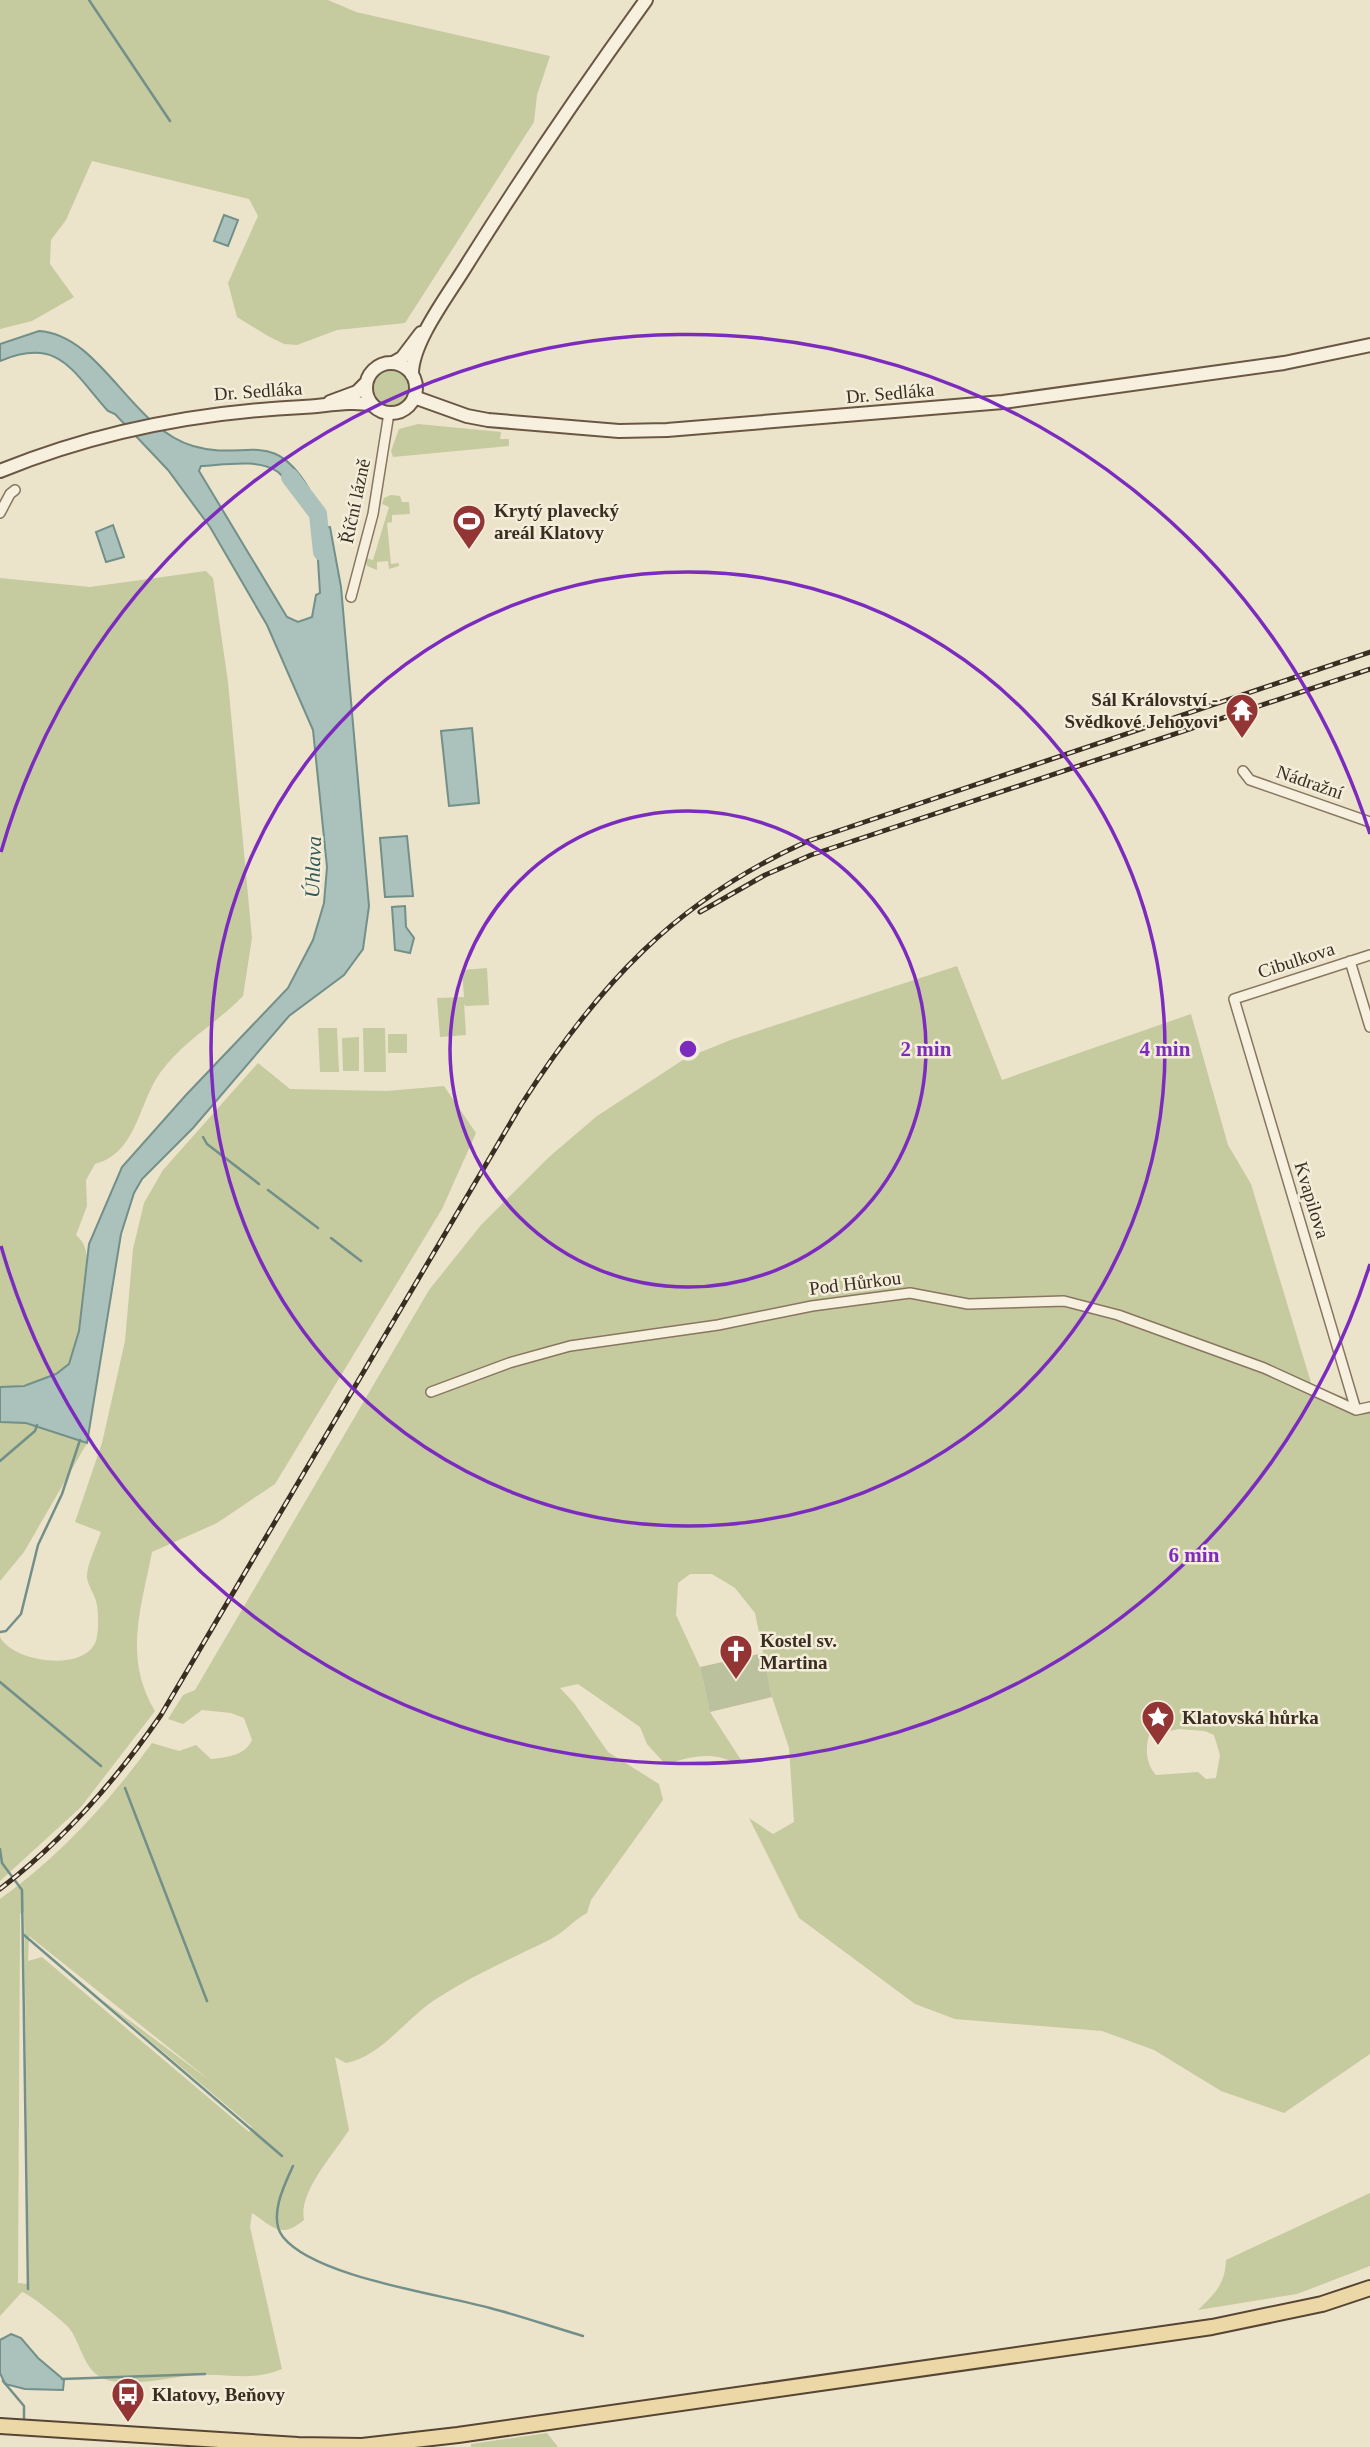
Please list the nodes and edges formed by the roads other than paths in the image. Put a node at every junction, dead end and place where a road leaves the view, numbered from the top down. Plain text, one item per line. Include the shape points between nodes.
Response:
1 (646, 0) edge
2 (433, 319) junction
3 (1370, 345) edge
4 (393, 363) junction
5 (412, 375) junction
6 (366, 383) junction
7 (414, 397) junction
8 (372, 405) junction
9 (317, 406) junction
10 (389, 413) junction
11 (0, 471) edge
12 (15, 490) dead end
13 (0, 513) edge
14 (351, 597) dead end
15 (1243, 771) dead end
16 (1370, 822) edge
17 (1370, 955) edge
18 (1350, 961) junction
19 (1234, 999) joint
20 (1370, 1027) edge
21 (431, 1392) dead end
22 (1370, 1407) edge
23 (1356, 1410) junction
24 (1370, 2288) edge
25 (0, 2426) edge
26 (203, 2443) edge

1 - 2 main road via 544,145
2 - 4 main road, Dr. Sedláka
2 - 5 main road
3 - 7 main road, Dr. Sedláka via 1284,363 1003,402 667,430 488,420
4 - 5 main road
4 - 6 main road, Dr. Sedláka via 376,367
5 - 7 main road
6 - 8 main road
6 - 9 main road, Dr. Sedláka via 358,392
7 - 10 main road via 401,411
8 - 9 main road, Dr. Sedláka
8 - 10 main road, Dr. Sedláka
9 - 11 main road, Dr. Sedláka via 147,424 76,443
10 - 14 street, Říční lázně via 373,514
12 - 13 street
15 - 16 street, Nádražní via 1250,780
17 - 18 street, Cibulkova
18 - 19 street, Cibulkova
18 - 20 street
19 - 23 street, Kvapilova
21 - 23 street, Pod Hůrkou via 570,1346 910,1293 968,1304 1064,1301 1118,1315 1264,1368
22 - 23 street
24 - 26 main road via 1322,2304 1212,2327 458,2435 362,2446
25 - 26 main road

